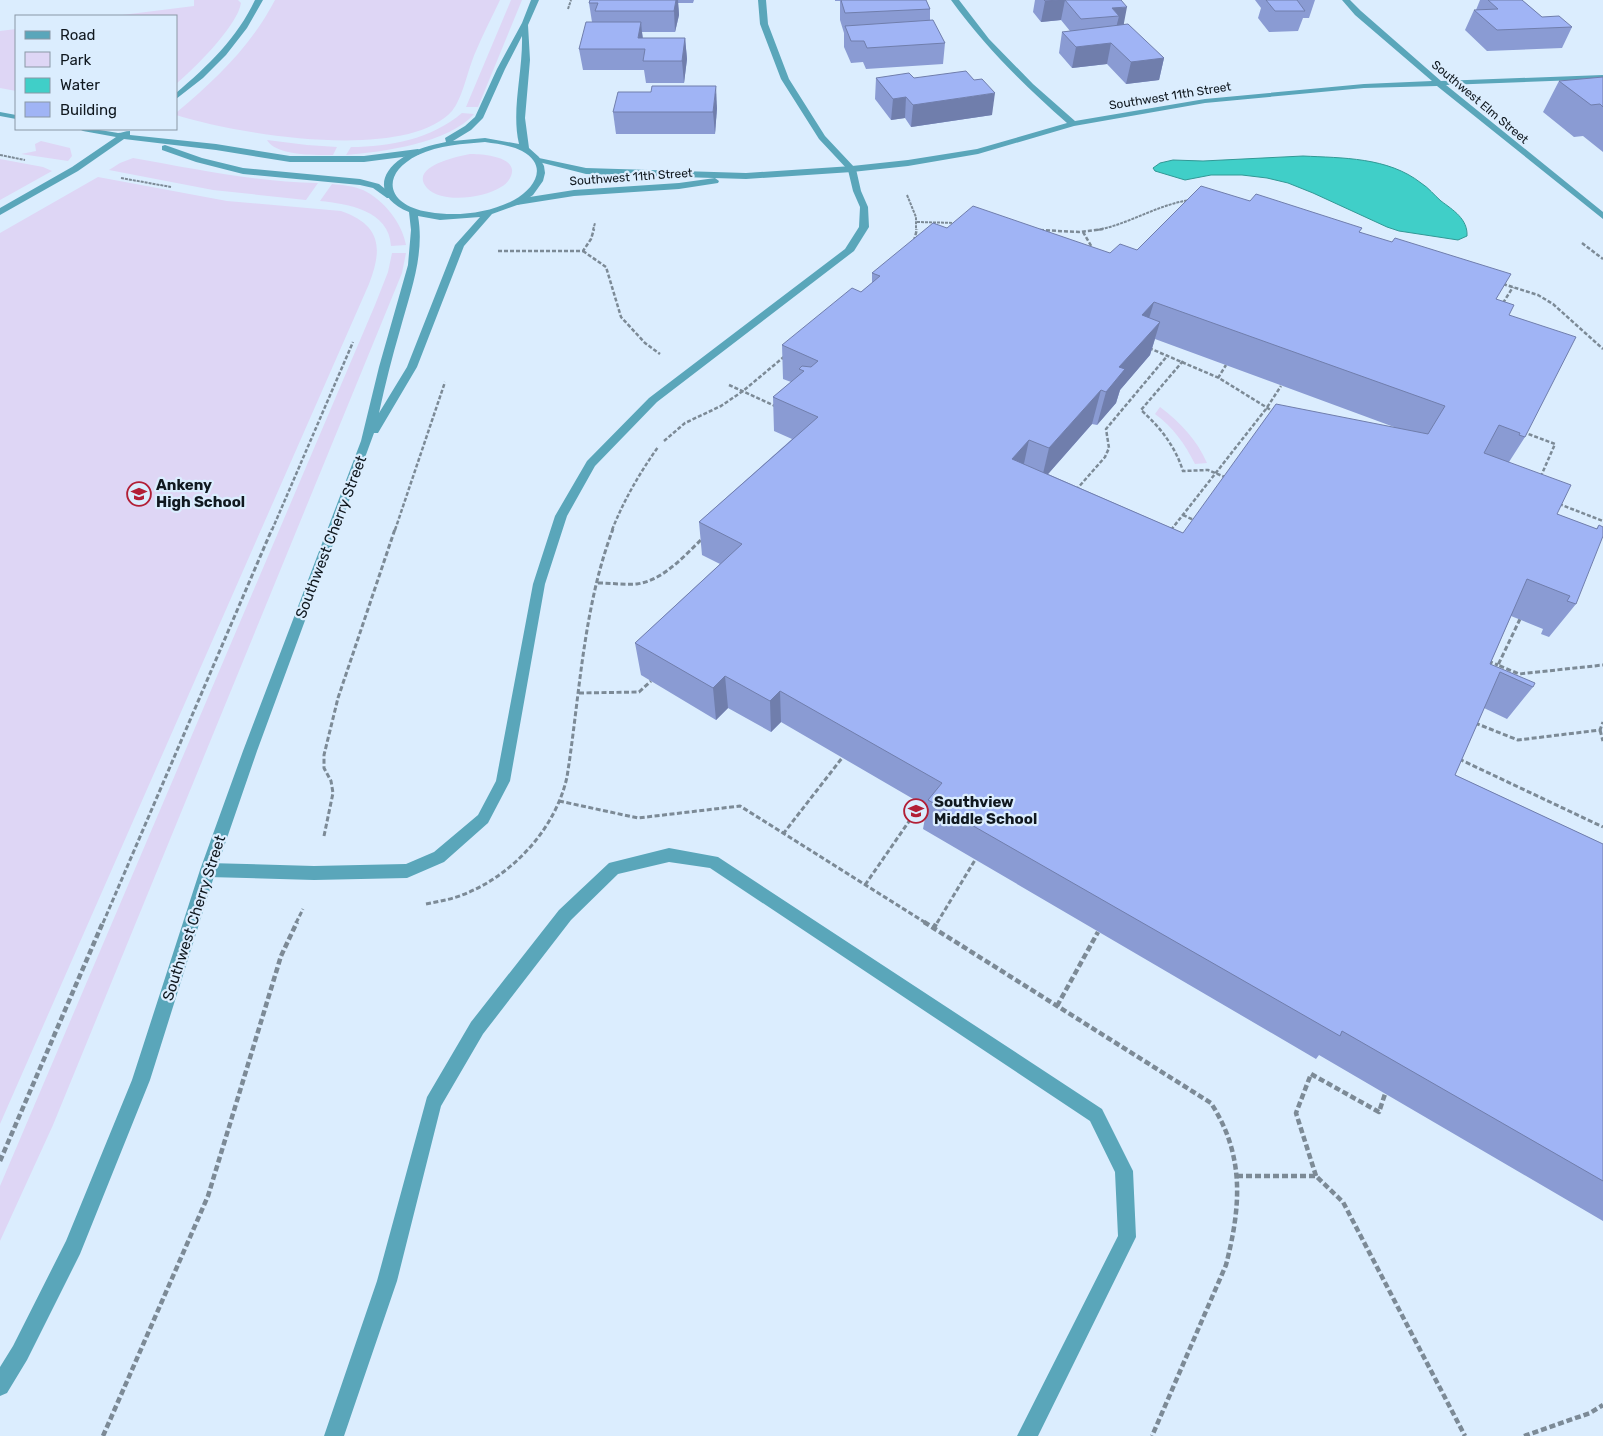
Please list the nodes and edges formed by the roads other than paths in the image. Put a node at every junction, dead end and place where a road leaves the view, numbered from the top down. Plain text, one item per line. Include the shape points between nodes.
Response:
1 (259, 0) edge
2 (535, 0) edge
3 (762, 0) edge
4 (955, 0) edge
5 (1346, 0) edge
6 (526, 23) junction
7 (1603, 77) edge
8 (1440, 84) junction
9 (178, 95) edge
10 (0, 114) edge
11 (15, 117) edge
12 (1073, 124) junction
13 (89, 130) edge
14 (133, 130) edge
15 (124, 136) junction
16 (146, 140) junction
17 (437, 146) junction
18 (525, 150) junction
19 (418, 152) junction
20 (539, 161) junction
21 (852, 169) junction
22 (746, 176) junction
23 (390, 196) junction
24 (517, 202) junction
25 (413, 211) junction
26 (0, 212) edge
27 (489, 212) junction
28 (1603, 216) edge
29 (368, 441) junction
30 (208, 870) junction
31 (0, 1386) edge
32 (334, 1436) edge
33 (1027, 1436) edge

1 - 9 street via 229,46
2 - 6 street
3 - 21 street via 764,24 785,78 822,137
4 - 12 street via 986,40 1030,86
5 - 8 street, Southwest Elm Street
6 - 17 street via 479,118
6 - 18 street via 526,65 520,123
7 - 8 street, Southwest 11th Street
8 - 12 street, Southwest 11th Street via 1364,86 1205,102
8 - 28 street, Southwest Elm Street
10 - 11 street
12 - 21 street, Southwest 11th Street via 978,151
13 - 15 street
14 - 15 street
15 - 16 street
15 - 26 street via 75,169
16 - 19 street via 290,159 364,159
16 - 23 street via 199,160 243,171 360,182 376,186
17 - 18 street via 485,140 508,143
17 - 19 street
18 - 20 street
19 - 23 street via 391,173 387,184
20 - 22 street, Southwest 11th Street via 600,172
20 - 24 street via 542,171 539,182
21 - 22 street, Southwest 11th Street
21 - 30 street via 864,206 864,227 849,250 653,400 591,464 561,516 539,584 503,781 484,819 439,856 407,871
22 - 24 street, Southwest 11th Street via 679,186 574,193
23 - 25 street via 399,205
24 - 27 street
25 - 27 street via 436,216
25 - 29 street, Southwest Cherry Street via 416,230 414,265 384,367
27 - 29 street, Southwest Cherry Street via 460,245 412,367
29 - 30 street, Southwest Cherry Street
30 - 31 street, Southwest Cherry Street via 131,1106 73,1247
32 - 33 street via 387,1281 433,1103 476,1028 565,915 614,868 669,855 713,862 1096,1114 1124,1171 1127,1237

